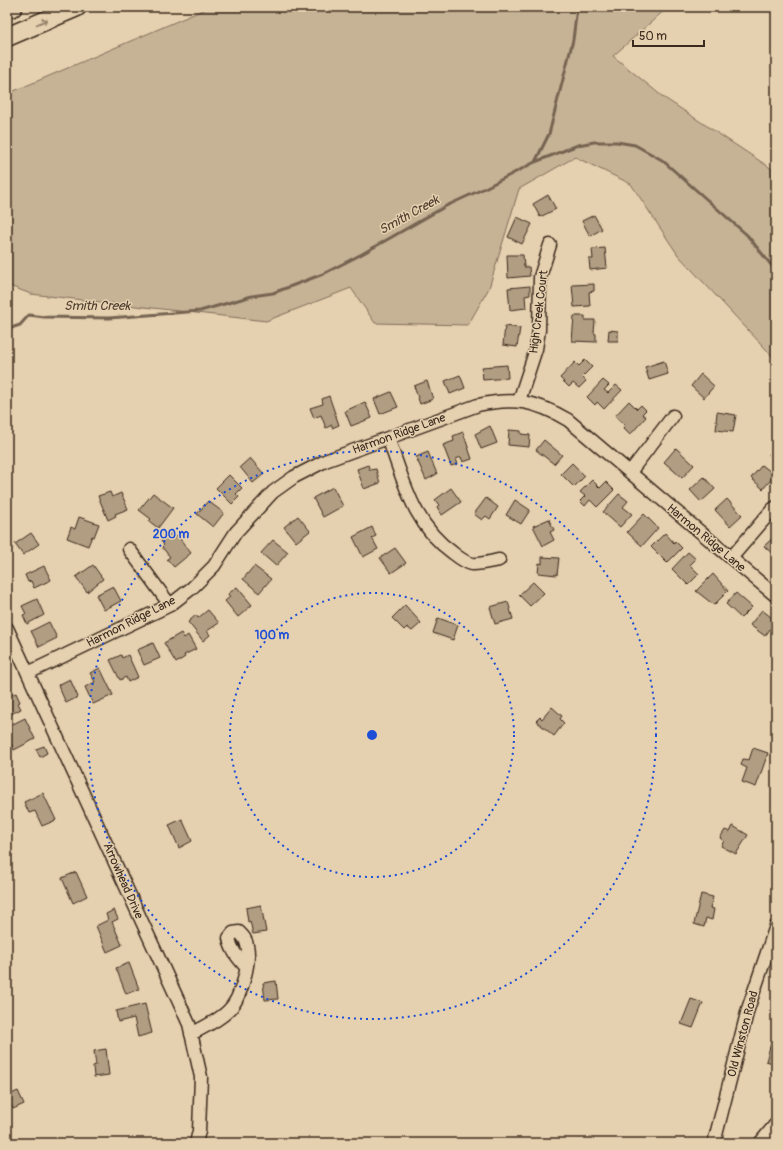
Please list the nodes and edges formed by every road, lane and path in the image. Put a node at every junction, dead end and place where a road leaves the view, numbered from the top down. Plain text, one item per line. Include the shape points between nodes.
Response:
1 (12, 7) edge
2 (77, 7) edge
3 (7, 9) edge
4 (7, 37) edge
5 (550, 245) dead end
6 (519, 401) junction
7 (673, 416) dead end
8 (388, 438) junction
9 (630, 472) junction
10 (776, 507) edge
11 (129, 549) dead end
12 (731, 558) junction
13 (499, 560) dead end
14 (776, 596) edge
15 (170, 605) junction
16 (7, 628) edge
17 (28, 673) junction
18 (776, 926) edge
19 (246, 966) dead end
20 (191, 1034) junction
21 (776, 1126) edge
22 (196, 1143) edge
23 (714, 1143) edge
24 (762, 1143) edge

1 - 3 highway
4 -> 2 highway
5 - 6 street, High Creek Court via 540,277 536,349
6 - 8 street, Harmon Ridge Lane via 478,405
6 - 9 street, Harmon Ridge Lane via 541,406 568,420
7 - 9 street
8 - 13 street via 414,507 434,538 456,556 472,564
8 - 15 street, Harmon Ridge Lane via 325,461 294,477 273,492 236,532 214,566
9 - 12 street, Harmon Ridge Lane
10 - 12 street
11 - 15 street
12 - 14 street, Harmon Ridge Lane
15 - 17 street, Harmon Ridge Lane
16 - 17 street, Arrowhead Drive
17 - 20 street, Arrowhead Drive via 189,1024
18 - 23 street, Old Winston Road via 748,1009
19 - 20 street via 244,982 229,1011 218,1020
20 - 22 street, Arrowhead Drive via 201,1076 199,1131
21 - 24 main road

